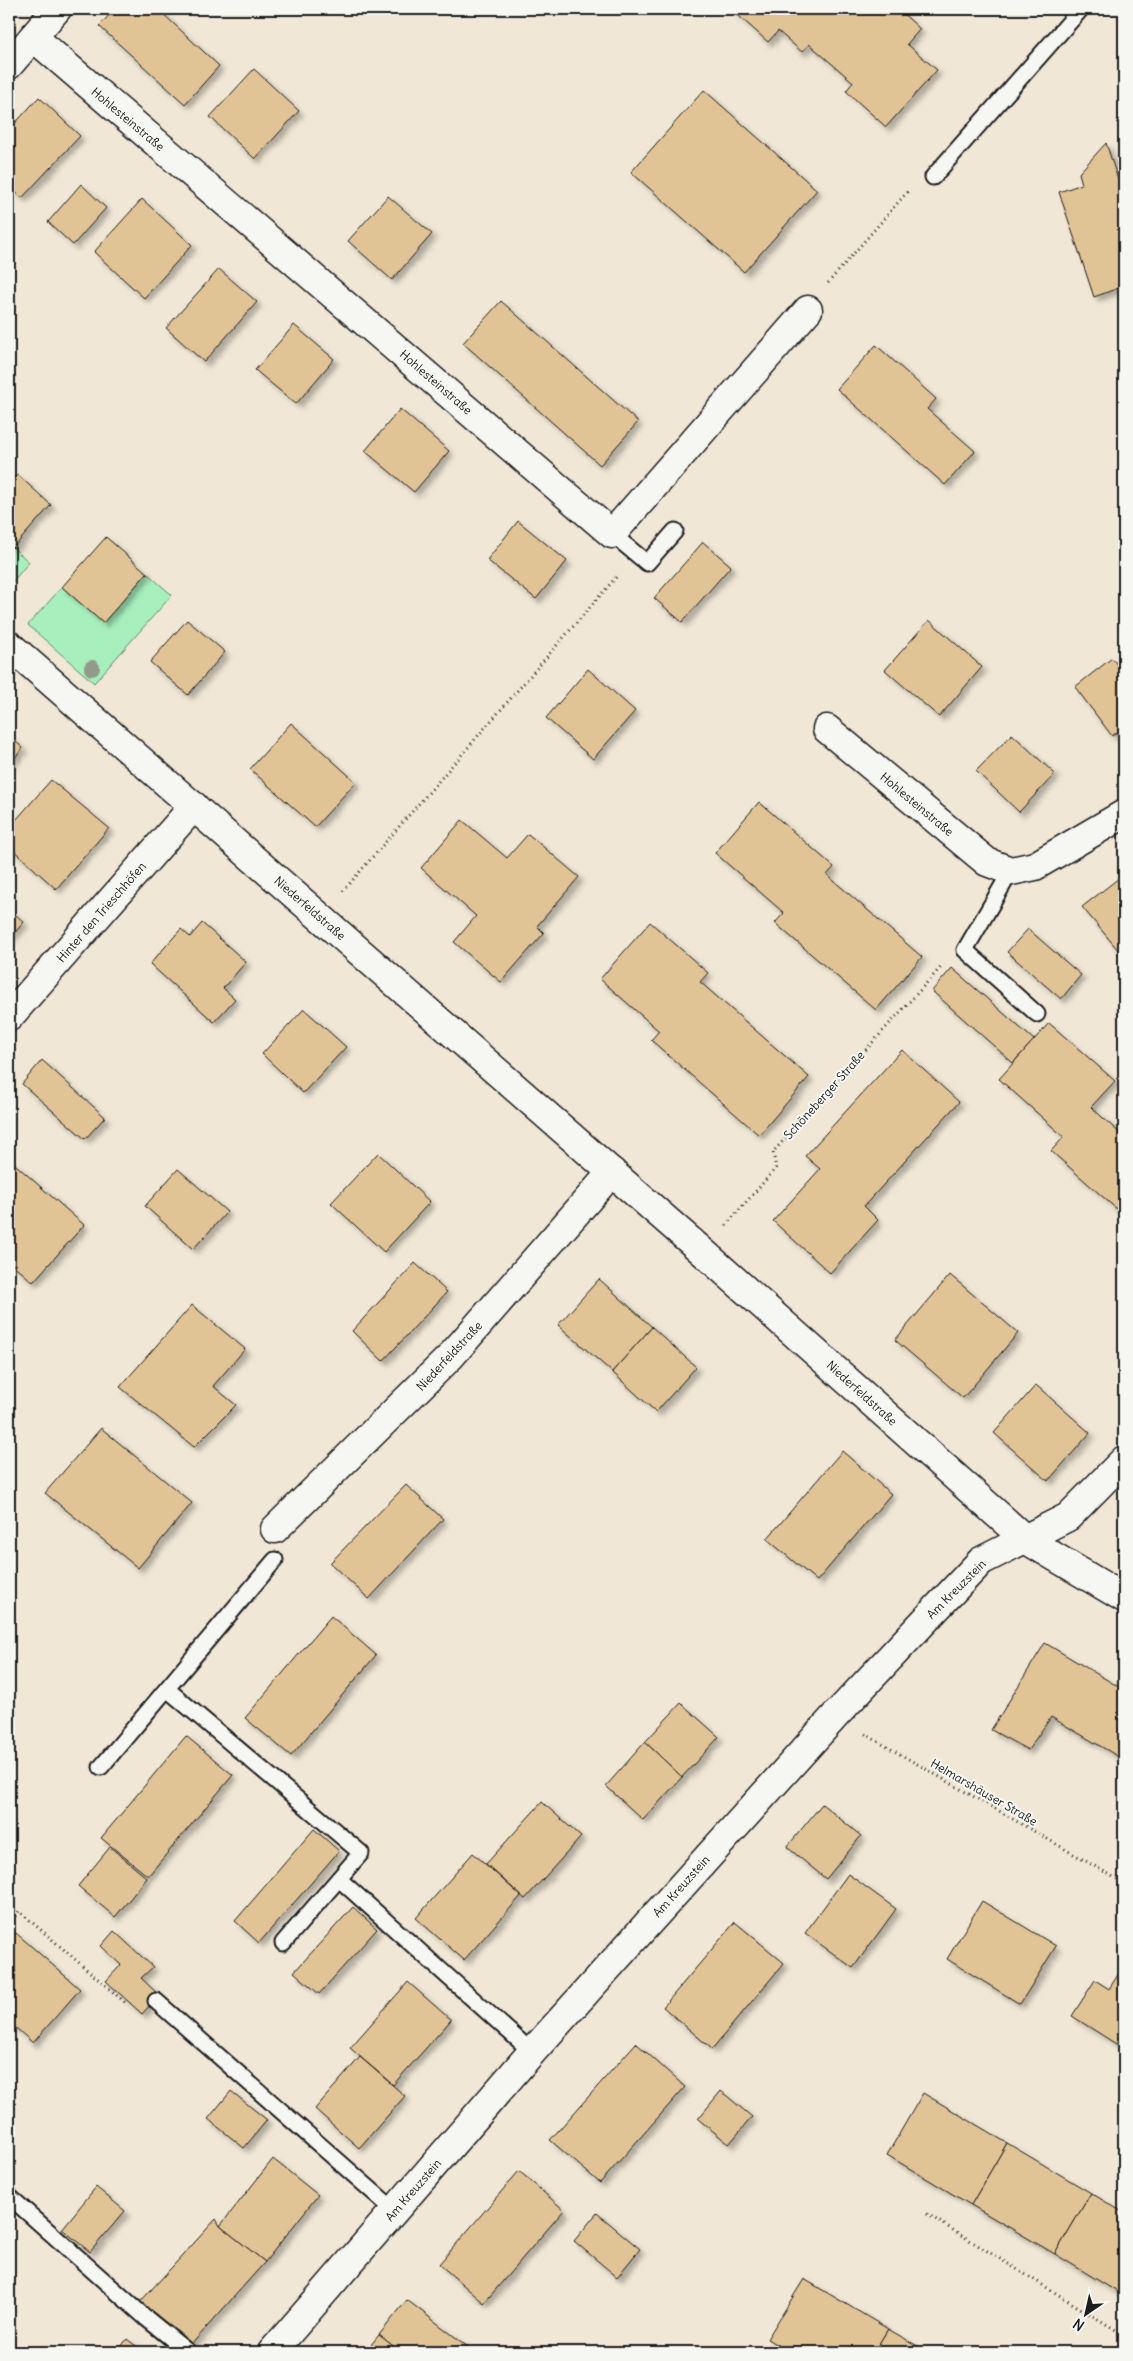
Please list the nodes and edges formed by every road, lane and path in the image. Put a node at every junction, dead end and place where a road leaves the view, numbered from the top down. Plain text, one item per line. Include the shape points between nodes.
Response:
1 (57, 9) edge
2 (1081, 9) edge
3 (32, 37) junction
4 (9, 64) edge
5 (933, 177) joint
6 (808, 310) joint
7 (675, 531) dead end
8 (612, 534) junction
9 (636, 554) junction
10 (9, 645) edge
11 (827, 729) dead end
12 (194, 806) junction
13 (1124, 814) edge
14 (1011, 871) junction
15 (320, 918) junction
16 (965, 950) junction
17 (1037, 1014) dead end
18 (9, 1018) edge
19 (612, 1172) junction
20 (703, 1252) junction
21 (1124, 1460) edge
22 (274, 1529) dead end
23 (1024, 1539) junction
24 (274, 1560) dead end
25 (1124, 1598) edge
26 (167, 1689) junction
27 (835, 1716) junction
28 (101, 1767) dead end
29 (339, 1879) junction
30 (1124, 1883) edge
31 (9, 1924) edge
32 (283, 1943) dead end
33 (160, 2005) joint
34 (532, 2052) junction
35 (9, 2196) edge
36 (395, 2211) junction
37 (928, 2214) dead end
38 (1124, 2335) edge
39 (188, 2352) edge
40 (272, 2352) edge

1 - 3 street
2 - 5 lane
3 - 4 street
3 - 8 street, Hohlesteinstraße
5 - 6 path via 905,192
6 - 8 street
7 - 9 lane via 646,563
8 - 9 lane
9 - 15 path
10 - 12 street, Niederfeldstraße
11 - 14 street, Hohlesteinstraße via 987,862
12 - 15 street, Niederfeldstraße
12 - 18 street, Hinter den Trieschhöfen
13 - 14 street via 1035,866
14 - 16 lane
15 - 19 street, Niederfeldstraße
16 - 17 lane
16 - 20 path, Schöneberger Straße via 945,962 773,1152 776,1168
19 - 20 street, Niederfeldstraße
19 - 22 street, Niederfeldstraße via 450,1357
20 - 23 street, Niederfeldstraße
21 - 23 street, Am Kreuzstein via 1068,1517
23 - 25 street, Niederfeldstraße
23 - 27 street, Am Kreuzstein via 981,1561
24 - 26 lane
26 - 28 lane
26 - 29 lane via 361,1853
27 - 30 path, Helmarshäuser Straße
27 - 34 street, Am Kreuzstein
29 - 32 lane
29 - 34 lane
31 - 33 path via 19,1911 150,2024
33 - 36 lane
34 - 36 street, Am Kreuzstein
35 - 39 lane
36 - 40 street, Am Kreuzstein
37 - 38 path

